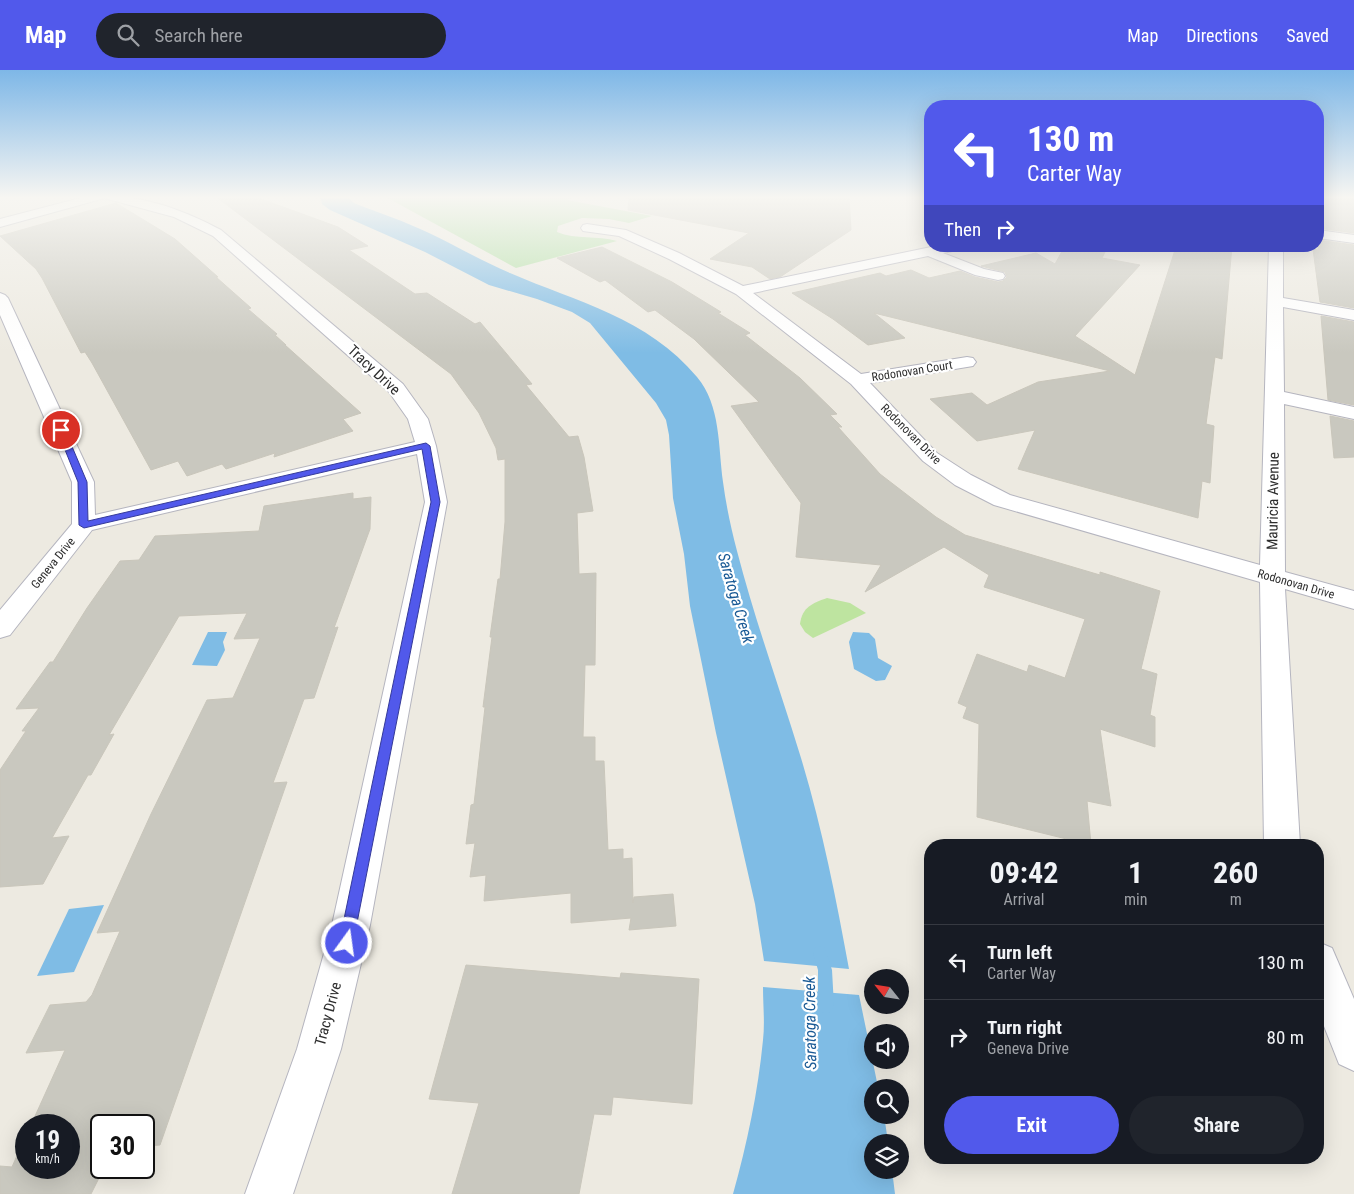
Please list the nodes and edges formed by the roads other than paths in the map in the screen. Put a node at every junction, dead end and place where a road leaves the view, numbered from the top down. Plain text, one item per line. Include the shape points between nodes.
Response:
1 (235, 248) edge
2 (657, 248) edge
3 (930, 252) joint
4 (1276, 252) edge
5 (998, 276) dead end
6 (741, 290) junction
7 (0, 298) edge
8 (1276, 301) junction
9 (1354, 314) edge
10 (967, 362) dead end
11 (857, 380) junction
12 (1275, 396) junction
13 (1354, 413) edge
14 (426, 446) junction
15 (84, 525) junction
16 (1272, 577) junction
17 (1354, 600) edge
18 (0, 628) edge
19 (1282, 839) edge
20 (1324, 977) edge
21 (1354, 1050) edge
22 (269, 1194) edge

1 - 14 street, Tracy Drive via 396,388 418,419
2 - 6 street, Rodonovan Drive
3 - 5 street
3 - 6 street
4 - 8 street, Mauricia Avenue
6 - 11 street, Rodonovan Drive
7 - 15 street, Geneva Drive via 83,482
8 - 9 street
8 - 12 street, Mauricia Avenue
10 - 11 street, Rodonovan Court
11 - 16 street, Rodonovan Drive via 930,457 963,480 1002,500
12 - 13 street
12 - 16 street, Mauricia Avenue
14 - 15 street
14 - 22 street, Tracy Drive via 436,502 351,925 319,1049
15 - 18 street, Geneva Drive
16 - 17 street, Rodonovan Drive
16 - 19 street, Mauricia Avenue
20 - 21 street

